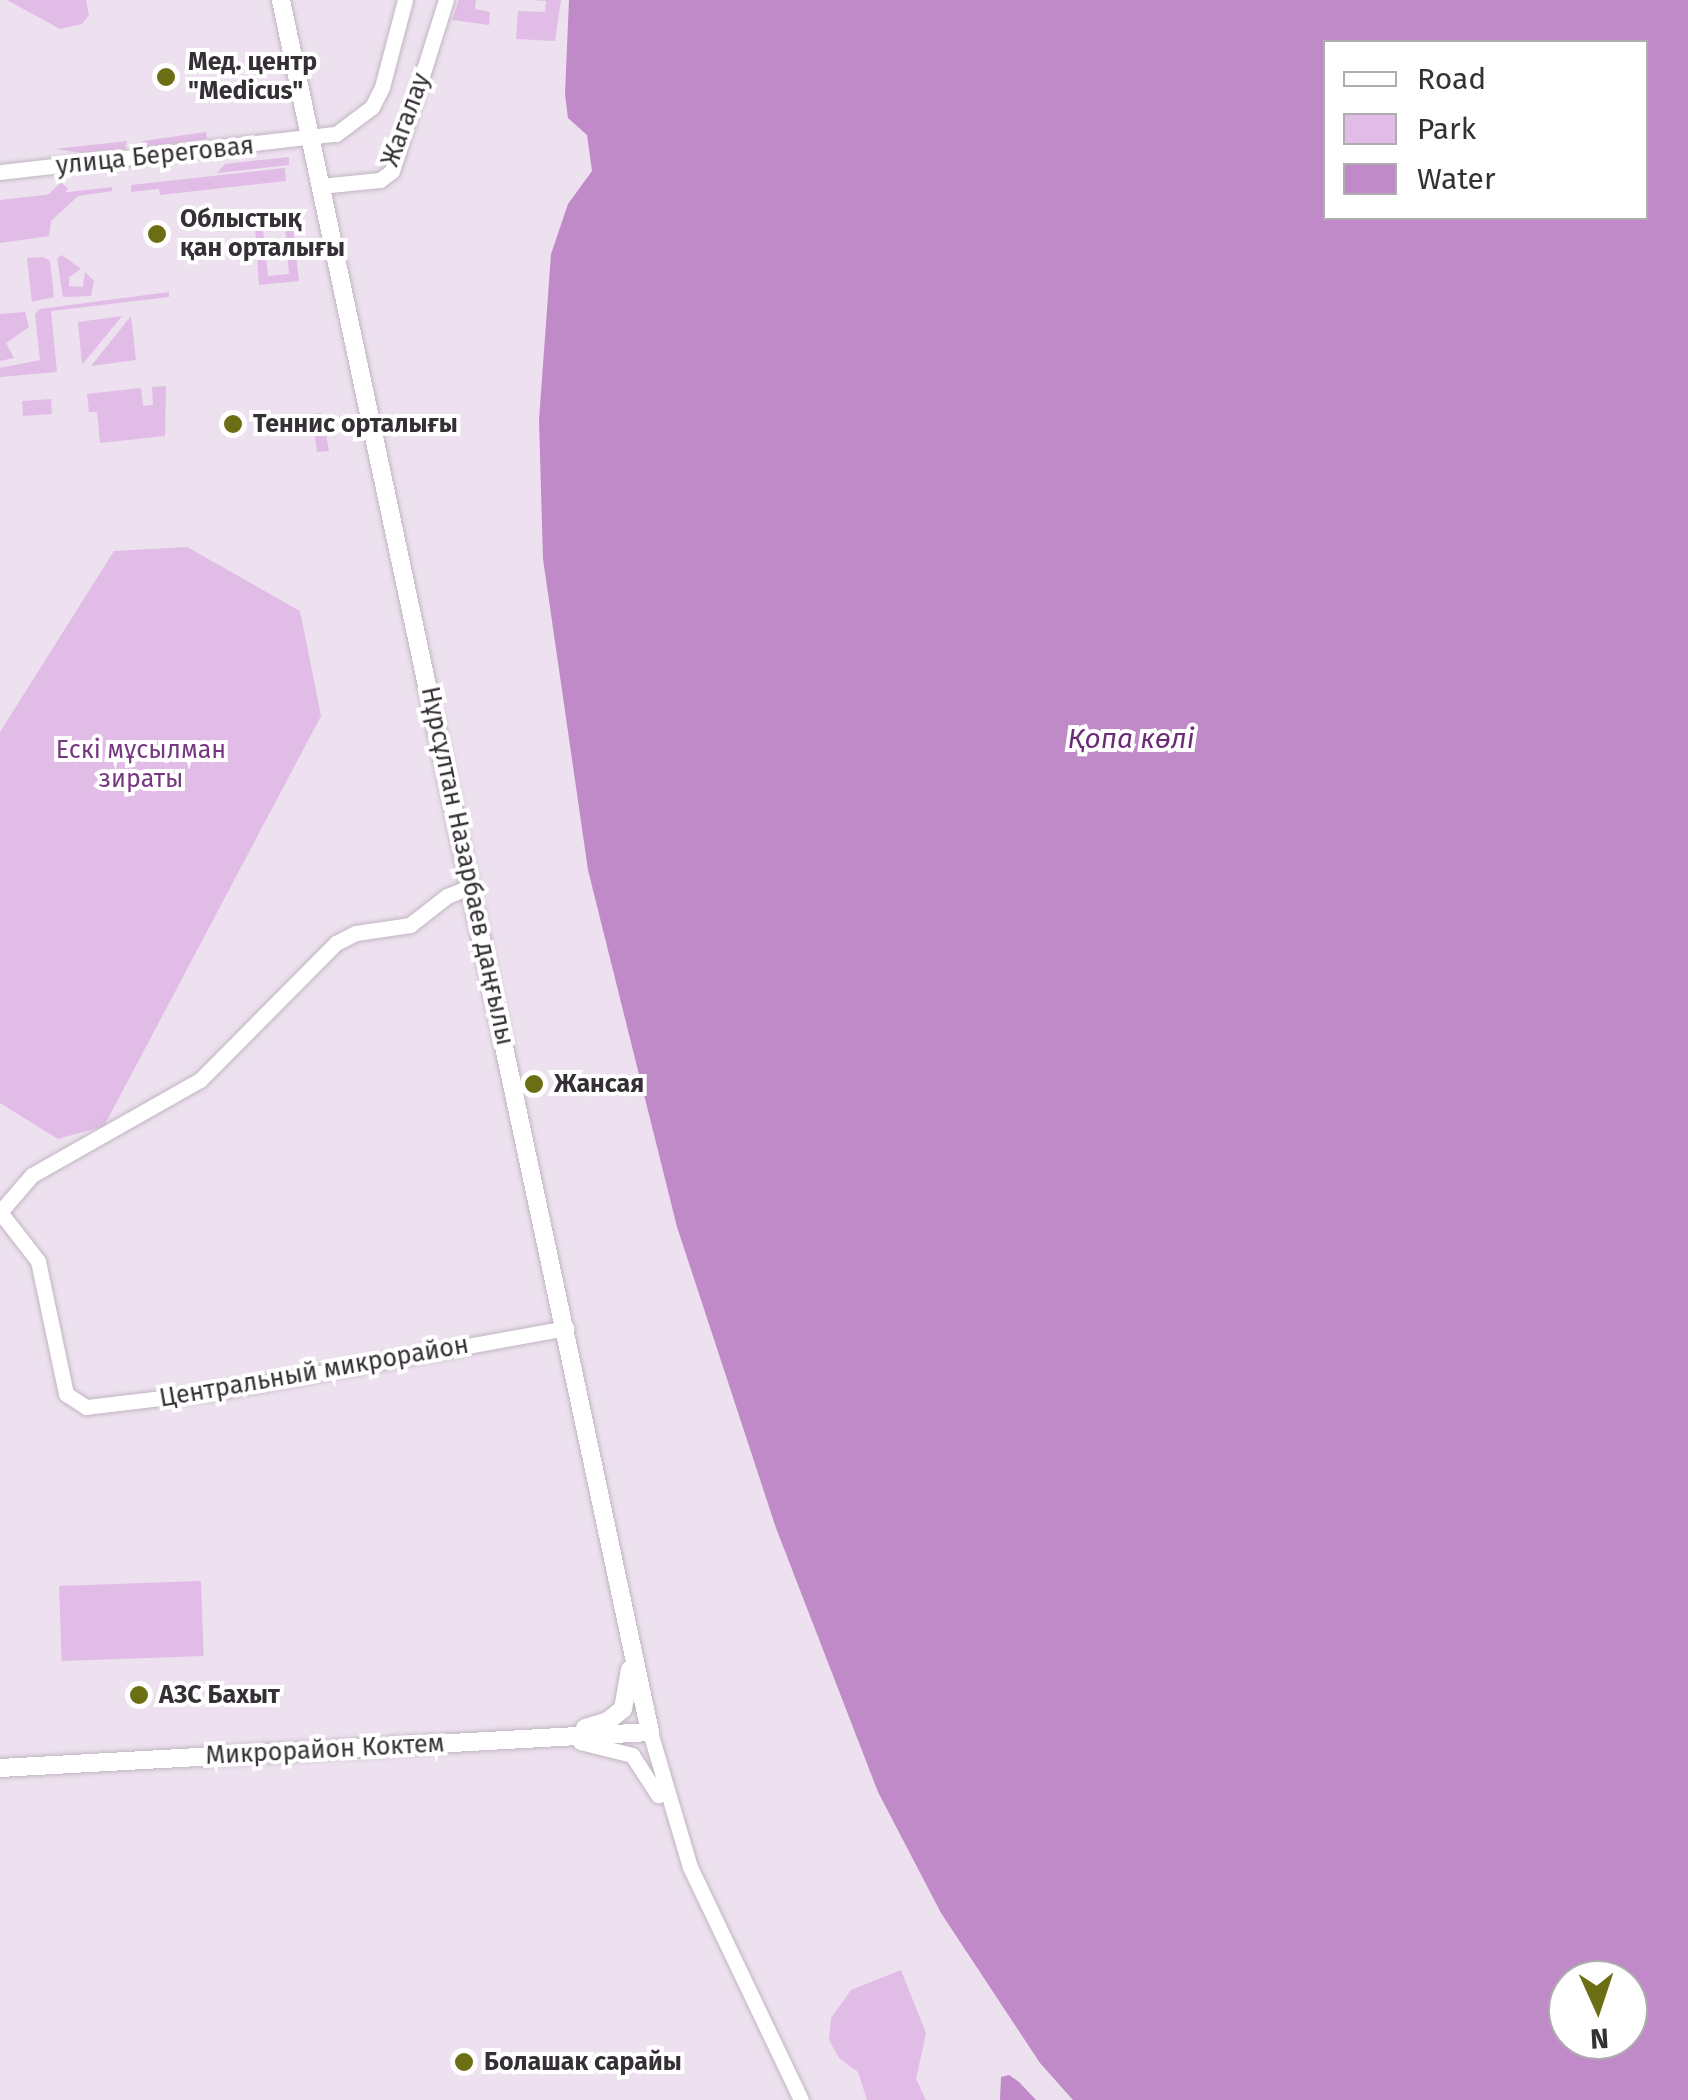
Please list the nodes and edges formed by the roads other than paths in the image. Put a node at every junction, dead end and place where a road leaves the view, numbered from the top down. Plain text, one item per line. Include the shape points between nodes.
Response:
1 (282, 0) edge
2 (405, 0) edge
3 (446, 0) edge
4 (310, 140) junction
5 (0, 172) edge
6 (320, 186) junction
7 (472, 886) junction
8 (0, 1212) edge
9 (566, 1328) junction
10 (630, 1634) junction
11 (650, 1732) junction
12 (546, 1738) junction
13 (0, 1768) edge
14 (678, 1836) junction
15 (801, 2100) edge

1 - 4 main road, Нұрсұлтан Назарбаев даңғылы
2 - 4 street, улица Береговая via 372,107 336,134
3 - 6 street, Жагалау via 392,171 380,180
4 - 5 street, улица Береговая
4 - 6 main road, Нұрсұлтан Назарбаев даңғылы
6 - 7 main road, Нұрсұлтан Назарбаев даңғылы
7 - 8 street via 410,924 356,933 336,944 200,1080 32,1175
7 - 9 main road, Нұрсұлтан Назарбаев даңғылы
8 - 9 street, Центральный микрорайон via 31,1248 44,1276 66,1394 96,1409
9 - 10 main road, Нұрсұлтан Назарбаев даңғылы
10 - 11 main road, Нұрсұлтан Назарбаев даңғылы
10 - 12 main road via 630,1685 622,1709 608,1721
11 - 12 main road, Микрорайон Коктем
11 - 14 street
12 - 13 main road, Микрорайон Коктем
12 - 14 street via 632,1755
14 - 15 street

